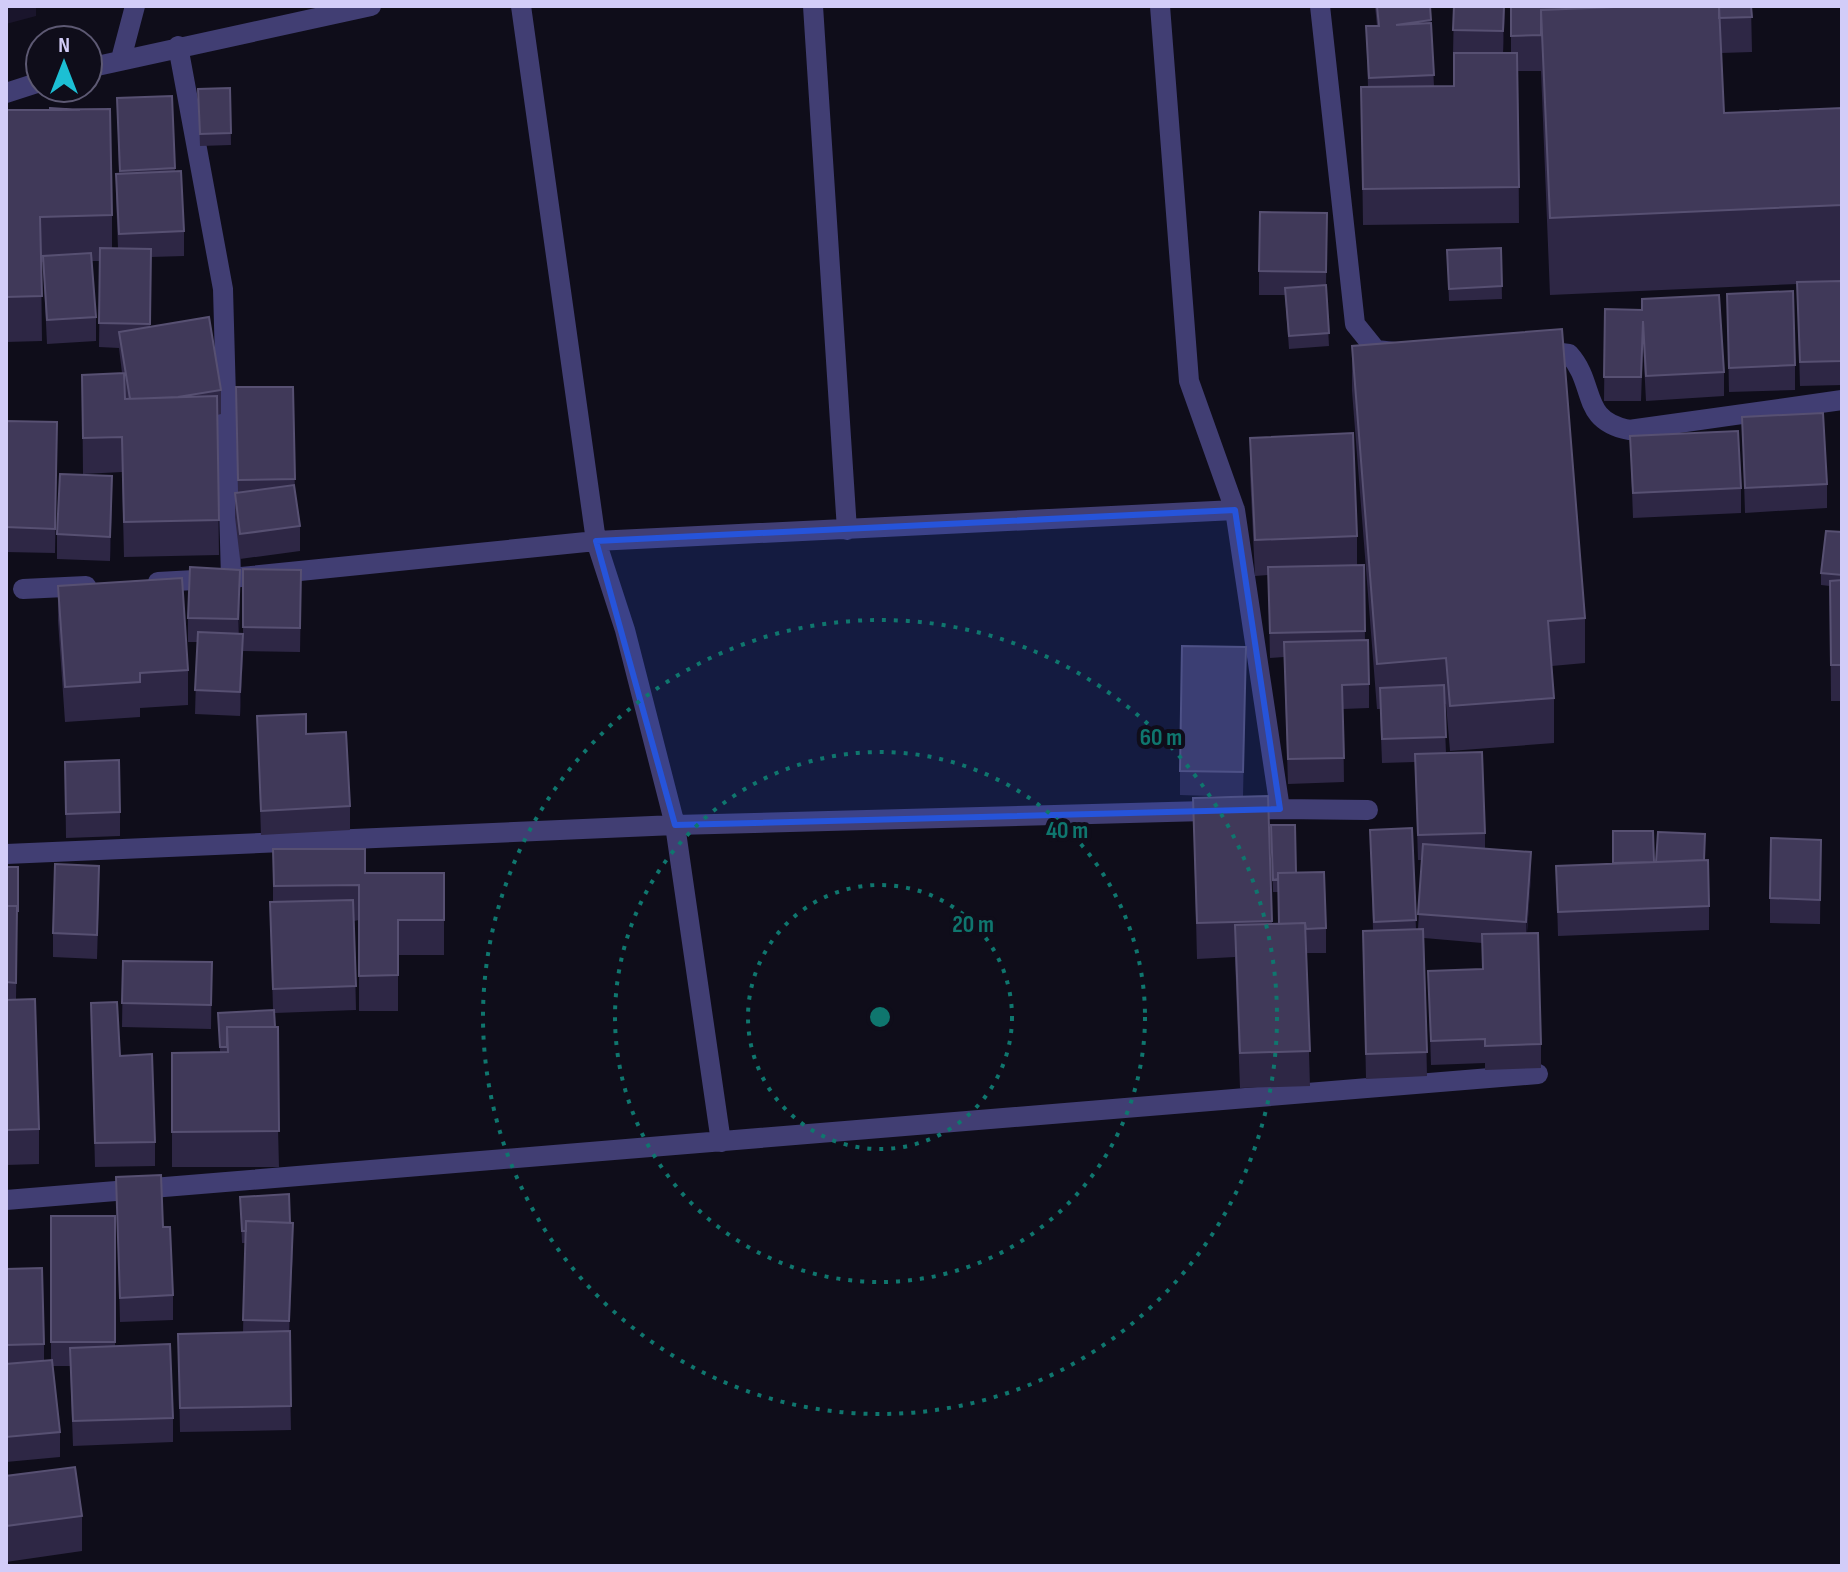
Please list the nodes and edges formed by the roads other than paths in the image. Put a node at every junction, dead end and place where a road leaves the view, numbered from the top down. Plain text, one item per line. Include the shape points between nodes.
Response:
1 (135, 6) edge
2 (371, 6) edge
3 (521, 6) edge
4 (813, 6) edge
5 (1160, 6) edge
6 (1320, 6) edge
7 (178, 46) junction
8 (121, 59) junction
9 (104, 64) edge
10 (1521, 351) edge
11 (1410, 353) edge
12 (1842, 400) edge
13 (1235, 510) junction
14 (847, 530) junction
15 (596, 541) junction
16 (231, 578) junction
17 (142, 583) edge
18 (112, 585) edge
19 (23, 589) dead end
20 (1280, 809) junction
21 (1368, 810) dead end
22 (675, 825) junction
23 (6, 854) edge
24 (1538, 1074) dead end
25 (721, 1142) junction
26 (6, 1200) edge

1 - 8 street
2 - 7 street
3 - 15 street
4 - 14 street
5 - 13 street via 1189,381
6 - 11 street via 1355,324 1376,350
7 - 8 street
7 - 16 street via 223,289
8 - 9 street
10 - 12 street via 1569,354 1580,365 1595,412 1610,426 1629,430
13 - 14 street
13 - 20 street
14 - 15 street
15 - 16 street
15 - 22 street via 625,630
16 - 17 street
18 - 19 street
20 - 21 street
20 - 22 street
22 - 23 street
22 - 25 street
24 - 25 street
25 - 26 street

